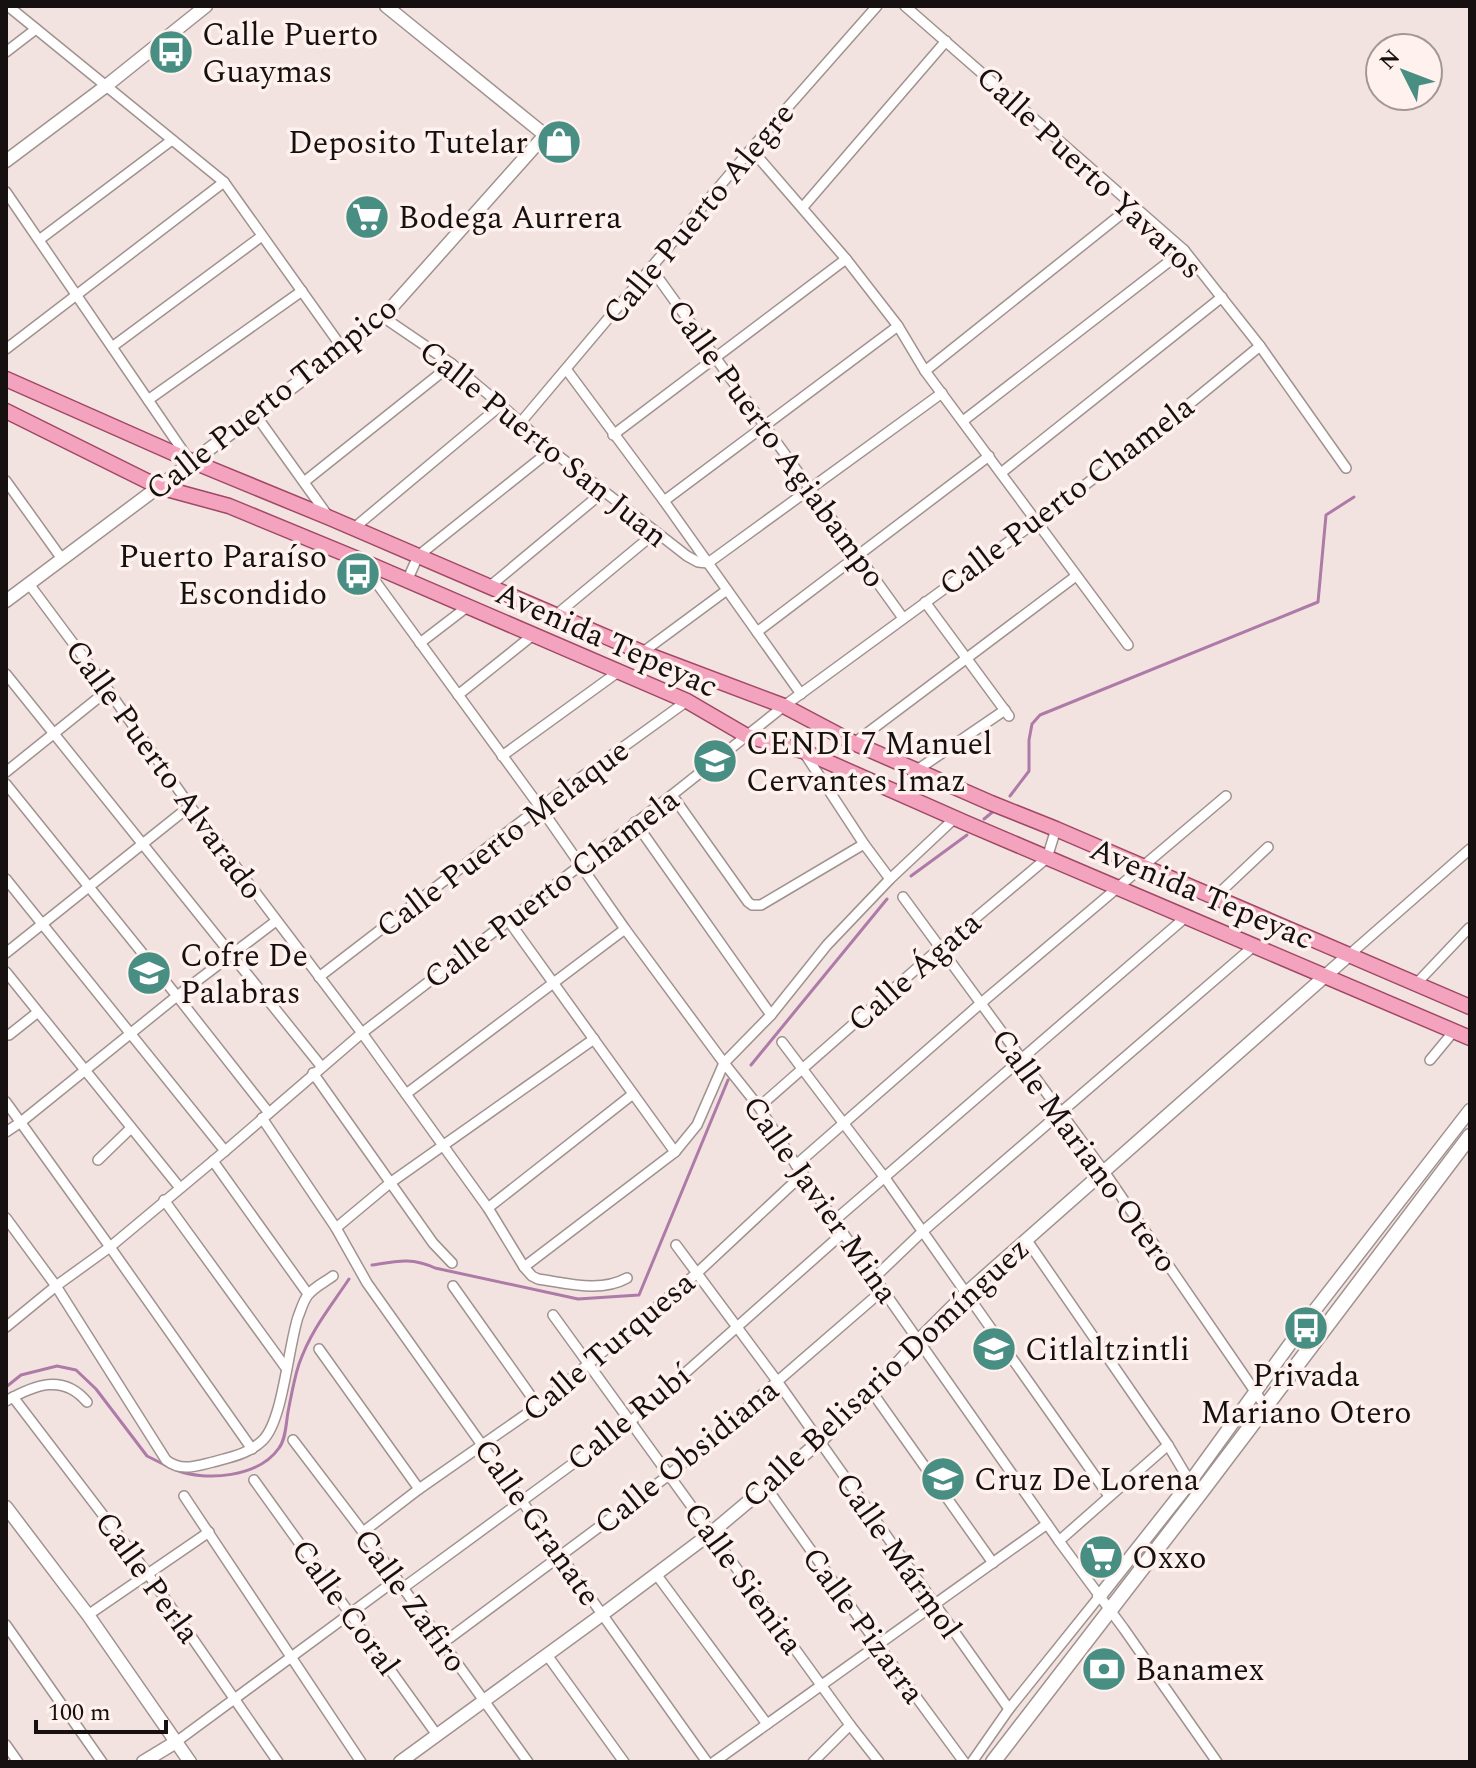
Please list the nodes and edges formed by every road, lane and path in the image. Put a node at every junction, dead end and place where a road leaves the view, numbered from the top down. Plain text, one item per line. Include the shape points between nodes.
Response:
1 (8, 6) edge
2 (206, 6) edge
3 (386, 6) edge
4 (877, 6) edge
5 (905, 6) edge
6 (36, 29) junction
7 (946, 41) junction
8 (6, 52) edge
9 (106, 86) junction
10 (172, 140) junction
11 (751, 149) junction
12 (6, 161) edge
13 (224, 182) junction
14 (6, 192) edge
15 (1134, 204) junction
16 (803, 207) junction
17 (262, 236) junction
18 (39, 240) junction
19 (1184, 250) junction
20 (846, 259) junction
21 (651, 268) junction
22 (302, 291) junction
23 (76, 294) junction
24 (1222, 297) junction
25 (383, 317) junction
26 (898, 326) junction
27 (6, 334) edge
28 (1260, 346) junction
29 (10, 347) edge
30 (112, 347) junction
31 (343, 349) junction
32 (715, 357) junction
33 (452, 364) junction
34 (566, 369) junction
35 (925, 371) junction
36 (6, 379) edge
37 (942, 393) junction
38 (148, 400) junction
39 (501, 405) junction
40 (6, 411) edge
41 (255, 414) junction
42 (963, 421) junction
43 (521, 422) junction
44 (765, 426) junction
45 (613, 435) junction
46 (551, 450) junction
47 (989, 456) junction
48 (191, 461) junction
49 (1346, 468) dead end
50 (1001, 473) junction
51 (6, 481) edge
52 (304, 482) junction
53 (159, 487) junction
54 (810, 489) junction
55 (603, 492) junction
56 (664, 501) junction
57 (330, 518) junction
58 (1037, 521) junction
59 (354, 528) junction
60 (656, 532) junction
61 (418, 556) junction
62 (858, 556) junction
63 (62, 559) junction
64 (360, 560) junction
65 (708, 563) junction
66 (1076, 576) junction
67 (407, 581) junction
68 (29, 584) junction
69 (489, 587) junction
70 (727, 590) junction
71 (6, 601) edge
72 (925, 602) junction
73 (467, 607) junction
74 (556, 615) junction
75 (903, 618) junction
76 (757, 632) junction
77 (533, 635) junction
78 (420, 643) junction
79 (1128, 645) dead end
80 (643, 652) junction
81 (966, 657) junction
82 (618, 672) junction
83 (6, 674) edge
84 (108, 690) junction
85 (801, 694) junction
86 (458, 695) junction
87 (687, 701) junction
88 (784, 706) junction
89 (54, 735) junction
90 (747, 736) junction
91 (854, 743) junction
92 (803, 751) junction
93 (502, 756) junction
94 (917, 770) junction
95 (6, 772) edge
96 (6, 784) edge
97 (672, 795) junction
98 (1226, 796) dead end
99 (190, 806) junction
100 (540, 807) junction
101 (956, 817) junction
102 (635, 822) junction
103 (1056, 829) junction
104 (143, 844) junction
105 (864, 844) junction
106 (1268, 847) dead end
107 (1470, 849) edge
108 (1047, 858) junction
109 (579, 865) junction
110 (1142, 867) junction
111 (6, 879) edge
112 (890, 879) junction
113 (89, 887) junction
114 (1118, 887) junction
115 (903, 897) dead end
116 (1215, 897) junction
117 (1187, 916) junction
118 (508, 920) junction
119 (276, 921) junction
120 (42, 924) junction
121 (1469, 928) edge
122 (625, 929) junction
123 (1255, 945) junction
124 (940, 948) junction
125 (6, 953) edge
126 (232, 954) junction
127 (1349, 955) junction
128 (6, 972) edge
129 (1326, 975) junction
130 (319, 977) junction
131 (553, 983) junction
132 (1416, 984) junction
133 (177, 996) junction
134 (980, 1004) junction
135 (1470, 1007) edge
136 (38, 1012) junction
137 (771, 1015) junction
138 (1454, 1031) junction
139 (362, 1033) junction
140 (131, 1034) junction
141 (9, 1035) dead end
142 (1470, 1038) edge
143 (594, 1039) junction
144 (782, 1042) dead end
145 (1021, 1060) junction
146 (1430, 1060) dead end
147 (724, 1063) junction
148 (802, 1068) junction
149 (86, 1070) junction
150 (317, 1070) junction
151 (406, 1094) junction
152 (633, 1094) junction
153 (6, 1102) edge
154 (759, 1107) junction
155 (1470, 1110) edge
156 (1061, 1112) junction
157 (265, 1116) junction
158 (21, 1122) junction
159 (844, 1124) junction
160 (131, 1128) junction
161 (6, 1132) edge
162 (1470, 1136) edge
163 (443, 1147) junction
164 (225, 1151) junction
165 (675, 1152) junction
166 (98, 1160) dead end
167 (213, 1161) junction
168 (800, 1169) junction
169 (1103, 1170) junction
170 (885, 1178) junction
171 (390, 1183) junction
172 (180, 1188) junction
173 (164, 1200) junction
174 (488, 1208) junction
175 (6, 1218) edge
176 (835, 1220) junction
177 (336, 1228) junction
178 (922, 1232) junction
179 (843, 1233) junction
180 (1026, 1239) junction
181 (676, 1245) dead end
182 (110, 1247) junction
183 (452, 1263) dead end
184 (524, 1267) junction
185 (696, 1274) junction
186 (333, 1276) dead end
187 (875, 1277) junction
188 (627, 1278) dead end
189 (56, 1286) junction
190 (453, 1286) dead end
191 (883, 1290) junction
192 (308, 1294) junction
193 (965, 1294) junction
194 (553, 1315) dead end
195 (6, 1327) edge
196 (737, 1327) junction
197 (919, 1340) junction
198 (319, 1349) dead end
199 (589, 1364) junction
200 (286, 1368) junction
201 (777, 1381) junction
202 (872, 1392) junction
203 (1255, 1392) junction
204 (10, 1399) edge
205 (87, 1402) dead end
206 (538, 1406) junction
207 (1265, 1406) junction
208 (631, 1421) junction
209 (293, 1440) dead end
210 (819, 1442) junction
211 (1168, 1445) junction
212 (483, 1446) junction
213 (252, 1449) junction
214 (669, 1475) junction
215 (254, 1480) dead end
216 (1190, 1482) junction
217 (766, 1487) junction
218 (419, 1489) junction
219 (184, 1496) dead end
220 (1109, 1496) junction
221 (522, 1500) junction
222 (6, 1507) edge
223 (1047, 1524) junction
224 (209, 1532) junction
225 (363, 1532) junction
226 (711, 1533) junction
227 (1059, 1541) junction
228 (561, 1557) junction
229 (993, 1563) junction
230 (148, 1574) junction
231 (656, 1574) junction
232 (400, 1583) junction
233 (1099, 1597) junction
234 (934, 1605) junction
235 (1110, 1611) junction
236 (350, 1613) junction
237 (603, 1614) junction
238 (88, 1615) junction
239 (6, 1625) edge
240 (443, 1643) junction
241 (878, 1645) junction
242 (547, 1655) junction
243 (291, 1657) junction
244 (821, 1685) junction
245 (235, 1699) junction
246 (484, 1701) junction
247 (1009, 1709) junction
248 (767, 1724) junction
249 (850, 1725) junction
250 (993, 1732) junction
251 (437, 1735) junction
252 (176, 1742) junction
253 (1007, 1744) junction
254 (6, 1745) edge
255 (407, 1760) edge
256 (18, 1762) edge
257 (102, 1762) edge
258 (143, 1762) edge
259 (190, 1762) edge
260 (278, 1762) edge
261 (361, 1762) edge
262 (528, 1762) edge
263 (624, 1762) edge
264 (707, 1762) edge
265 (714, 1762) edge
266 (813, 1762) edge
267 (879, 1762) edge
268 (964, 1762) edge
269 (972, 1762) edge
270 (993, 1762) edge
271 (1217, 1762) edge

1 - 6 street
2 - 9 street
3 - 25 street, Calle Puerto Tampico via 545,135
4 - 11 street, Calle Puerto Alegre
5 - 7 street, Calle Puerto Yavaros
6 - 8 street
6 - 9 street
7 - 15 street, Calle Puerto Yavaros
7 - 16 street
9 - 10 street
9 - 12 street
10 - 13 street
10 - 18 street
11 - 16 street
11 - 21 street, Calle Puerto Alegre
13 - 17 street
13 - 23 street
14 - 18 street
15 - 19 street, Calle Puerto Yavaros
15 - 35 street
16 - 20 street
17 - 22 street
17 - 30 street
18 - 23 street
19 - 24 street, Calle Puerto Yavaros
19 - 42 street
20 - 26 street
20 - 32 street
21 - 32 street, Calle Puerto Agiabampo
21 - 34 street, Calle Puerto Alegre
22 - 31 street
22 - 38 street
23 - 29 street
23 - 30 street
24 - 28 street, Calle Puerto Yavaros
24 - 50 street
25 - 31 street, Calle Puerto Tampico
25 - 33 street, Calle Puerto San Juan
26 - 35 street
26 - 44 street
27 - 29 street
28 - 49 street, Calle Puerto Yavaros
28 - 58 street, Calle Puerto Chamela
30 - 38 street
31 - 41 street, Calle Puerto Tampico
32 - 44 street, Calle Puerto Agiabampo
32 - 45 street
33 - 39 street, Calle Puerto San Juan
33 - 52 street
34 - 43 street, Calle Puerto Alegre
34 - 45 street, Calle Puerto San Juan
35 - 37 street
36 - 48 main road, Avenida Tepeyac
37 - 42 street
37 - 54 street
38 - 48 street
39 - 43 street, Calle Puerto San Juan
39 - 59 street
40 - 53 main road, Avenida Tepeyac
41 - 48 street, Calle Puerto Tampico
41 - 52 street
42 - 47 street
43 - 46 street, Calle Puerto San Juan
44 - 54 street, Calle Puerto Agiabampo
44 - 56 street
45 - 56 street, Calle Puerto San Juan
46 - 55 street, Calle Puerto San Juan
46 - 61 street
47 - 50 street
47 - 62 street
48 - 53 street, Calle Puerto Tampico
48 - 57 main road, Avenida Tepeyac
50 - 58 street
51 - 63 street
52 - 57 street
53 - 63 street, Calle Puerto Tampico
53 - 64 main road, Avenida Tepeyac via 229,506
54 - 62 street, Calle Puerto Agiabampo
54 - 65 street
55 - 60 street, Calle Puerto San Juan
55 - 69 street
56 - 65 street, Calle Puerto San Juan
57 - 59 main road, Avenida Tepeyac
58 - 66 street
58 - 72 street, Calle Puerto Chamela
59 - 61 main road, Avenida Tepeyac
60 - 65 street, Calle Puerto San Juan via 687,556
60 - 74 street
61 - 67 street
61 - 69 main road, Avenida Tepeyac
62 - 75 street, Calle Puerto Agiabampo
62 - 76 street
63 - 68 street, Calle Puerto Tampico
64 - 67 main road, Avenida Tepeyac
64 - 78 street, Calle Javier Mina
65 - 70 street, Calle Puerto San Juan
66 - 79 street
66 - 81 street
67 - 73 main road, Avenida Tepeyac
68 - 71 street, Calle Puerto Tampico
68 - 84 street, Calle Puerto Alvarado
69 - 74 main road, Avenida Tepeyac
70 - 76 street, Calle Puerto San Juan
70 - 80 street
72 - 75 street, Calle Puerto Chamela
72 - 81 street
73 - 77 main road, Avenida Tepeyac
73 - 78 street
74 - 80 main road, Avenida Tepeyac
75 - 85 street, Calle Puerto Chamela
76 - 85 street, Calle Puerto San Juan
77 - 82 main road, Avenida Tepeyac
77 - 86 street
78 - 86 street, Calle Javier Mina
80 - 88 main road, Avenida Tepeyac
81 - 91 street
81 - 94 street via 1007,713
82 - 87 main road, Avenida Tepeyac
82 - 93 street
83 - 89 street
84 - 89 street
84 - 99 street, Calle Puerto Alvarado
85 - 88 street, Calle Puerto Chamela
86 - 93 street, Calle Javier Mina
87 - 90 main road, Avenida Tepeyac
87 - 100 street, Calle Puerto Melaque
88 - 90 street, Calle Puerto Chamela
88 - 91 main road, Avenida Tepeyac
89 - 95 street
89 - 104 street
90 - 92 main road, Avenida Tepeyac
90 - 97 street, Calle Puerto Chamela
91 - 94 main road, Avenida Tepeyac
92 - 101 main road, Avenida Tepeyac
92 - 105 street
93 - 100 street, Calle Javier Mina
94 - 103 main road, Avenida Tepeyac
96 - 113 street, Calle Granate
97 - 102 street, Calle Puerto Chamela
97 - 105 street via 752,905 761,905
98 - 110 street, Calle Turquesa
99 - 104 street
99 - 119 street, Calle Puerto Alvarado
100 - 109 street, Calle Javier Mina
100 - 130 street, Calle Puerto Melaque
101 - 108 main road, Avenida Tepeyac
101 - 112 street
102 - 109 street, Calle Puerto Chamela
102 - 137 street
103 - 108 street
103 - 110 main road, Avenida Tepeyac
104 - 113 street
104 - 126 street
105 - 112 street
106 - 116 street
107 - 127 street
108 - 114 main road, Avenida Tepeyac
108 - 124 street, Calle Ágata
109 - 118 street, Calle Puerto Chamela
109 - 122 street, Calle Javier Mina
110 - 114 street, Calle Turquesa
110 - 116 main road, Avenida Tepeyac
111 - 120 street
112 - 137 street
113 - 120 street
113 - 133 street, Calle Granate
114 - 117 main road, Avenida Tepeyac
114 - 134 street, Calle Turquesa
115 - 124 street, Calle Mariano Otero
116 - 127 main road, Avenida Tepeyac
117 - 123 main road, Avenida Tepeyac
117 - 145 street
118 - 131 street
118 - 139 street, Calle Puerto Chamela
119 - 126 street
119 - 130 street, Calle Puerto Alvarado
120 - 125 street
120 - 140 street
121 - 132 street
122 - 131 street
122 - 147 street, Calle Javier Mina
123 - 129 main road, Avenida Tepeyac
123 - 156 street
124 - 134 street, Calle Mariano Otero
124 - 148 street, Calle Ágata
126 - 133 street
126 - 150 street
127 - 129 street, Calle Belisario Domínguez
127 - 132 main road, Avenida Tepeyac
128 - 136 street
129 - 138 main road, Avenida Tepeyac
129 - 169 street, Calle Belisario Domínguez
130 - 139 street, Calle Puerto Alvarado
131 - 143 street
131 - 151 street
132 - 135 main road, Avenida Tepeyac
133 - 140 street
133 - 157 street, Calle Granate
134 - 145 street, Calle Mariano Otero
134 - 159 street, Calle Turquesa
136 - 141 street
136 - 149 street
137 - 147 street
138 - 142 main road, Avenida Tepeyac
138 - 146 street
139 - 150 street, Calle Puerto Chamela
139 - 151 street, Calle Puerto Alvarado
140 - 149 street
140 - 164 street
143 - 152 street
143 - 163 street
144 - 148 street
145 - 156 street, Calle Mariano Otero
145 - 170 street
147 - 154 street, Calle Javier Mina
147 - 165 street via 697,1125
148 - 154 street, Calle Ágata
148 - 159 street
149 - 158 street
149 - 160 street
150 - 157 street, Calle Puerto Chamela
150 - 171 street
151 - 163 street, Calle Puerto Alvarado
152 - 165 street
152 - 174 street
153 - 158 street
154 - 168 street, Calle Javier Mina
155 - 203 street
156 - 169 street, Calle Mariano Otero
156 - 178 street
157 - 164 street, Calle Puerto Chamela
157 - 177 street, Calle Granate
158 - 161 street
158 - 182 street
159 - 168 street, Calle Turquesa
159 - 170 street
160 - 166 street
160 - 172 street
162 - 207 main road
163 - 171 street
163 - 174 street, Calle Puerto Alvarado
164 - 167 street, Calle Puerto Chamela
165 - 184 street
167 - 172 street, Calle Puerto Chamela
167 - 192 street
168 - 176 street, Calle Javier Mina
168 - 185 street, Calle Turquesa
169 - 180 street, Calle Belisario Domínguez
169 - 203 street, Calle Mariano Otero
170 - 176 street
170 - 178 street
171 - 177 street
171 - 183 street
172 - 173 street, Calle Puerto Chamela
173 - 182 street, Calle Puerto Chamela
173 - 200 street
174 - 184 street, Calle Puerto Alvarado
175 - 189 street
176 - 179 street, Calle Javier Mina
177 - 212 street, Calle Granate via 367,1283
178 - 187 street
178 - 193 street
179 - 187 street, Calle Javier Mina
179 - 196 street, Calle Rubí
180 - 193 street, Calle Belisario Domínguez
180 - 211 street
181 - 185 street, Calle Mármol
182 - 189 street, Calle Puerto Chamela
182 - 213 street
184 - 188 street via 538,1279 585,1286
185 - 196 street, Calle Mármol
185 - 199 street, Calle Turquesa
186 - 192 street
187 - 191 street, Calle Javier Mina
189 - 195 street, Calle Puerto Chamela
189 - 213 street via 166,1460 189,1468
190 - 206 street
191 - 197 street, Calle Javier Mina
191 - 201 street, Calle Obsidiana
192 - 200 street
193 - 197 street, Calle Belisario Domínguez
193 - 220 street
194 - 199 street, Calle Sienita
196 - 201 street, Calle Mármol
196 - 208 street, Calle Rubí
197 - 202 street, Calle Belisario Domínguez
197 - 223 street, Calle Javier Mina
198 - 218 street
199 - 206 street, Calle Turquesa
199 - 208 street, Calle Sienita
200 - 213 street via 271,1429
201 - 210 street, Calle Mármol
201 - 214 street, Calle Obsidiana
202 - 210 street, Calle Belisario Domínguez
202 - 229 street
203 - 207 street, Calle Mariano Otero
203 - 216 street
204 - 205 street via 57,1383 71,1387
204 - 230 street, Calle Perla
206 - 212 street, Calle Turquesa
207 - 235 main road
208 - 214 street, Calle Sienita
208 - 221 street, Calle Rubí
209 - 225 street, Calle Zafiro
210 - 217 street, Calle Belisario Domínguez
210 - 234 street, Calle Mármol
211 - 216 street
211 - 220 street
212 - 218 street, Calle Turquesa
212 - 221 street, Calle Granate
214 - 226 street, Calle Sienita
214 - 228 street, Calle Obsidiana
215 - 236 street, Calle Coral
216 - 233 street
217 - 226 street, Calle Belisario Domínguez
217 - 241 street, Calle Pizarra
218 - 225 street, Calle Turquesa
219 - 224 street
220 - 227 street
221 - 228 street, Calle Granate
221 - 232 street, Calle Rubí
222 - 238 street
223 - 227 street, Calle Javier Mina
223 - 229 street
224 - 230 street
224 - 243 street
225 - 232 street, Calle Zafiro
226 - 231 street, Calle Belisario Domínguez
226 - 244 street, Calle Sienita
227 - 233 street, Calle Javier Mina
228 - 237 street, Calle Granate
228 - 240 street, Calle Obsidiana
229 - 234 street
230 - 238 street
230 - 245 street, Calle Perla
231 - 237 street, Calle Belisario Domínguez
231 - 248 street
232 - 236 street, Calle Rubí
232 - 240 street, Calle Zafiro
233 - 235 street, Calle Javier Mina
233 - 247 street
234 - 241 street
234 - 247 street, Calle Mármol
235 - 253 main road
235 - 271 street, Calle Javier Mina
236 - 243 street, Calle Rubí
236 - 251 street, Calle Coral
237 - 242 street, Calle Belisario Domínguez
237 - 264 street, Calle Granate
238 - 252 street
239 - 257 street
240 - 246 street, Calle Zafiro
241 - 244 street
241 - 268 street, Calle Pizarra
242 - 246 street, Calle Belisario Domínguez
242 - 263 street
243 - 245 street, Calle Rubí
243 - 261 street
244 - 248 street
244 - 249 street, Calle Sienita
245 - 252 street, Calle Rubí
245 - 260 street, Calle Perla
246 - 251 street, Calle Belisario Domínguez
246 - 262 street, Calle Zafiro
247 - 250 street
248 - 265 street
249 - 266 street
249 - 267 street, Calle Sienita
250 - 253 street
250 - 269 street
251 - 255 street, Calle Belisario Domínguez
252 - 258 street
252 - 259 street
253 - 270 main road
254 - 256 street

